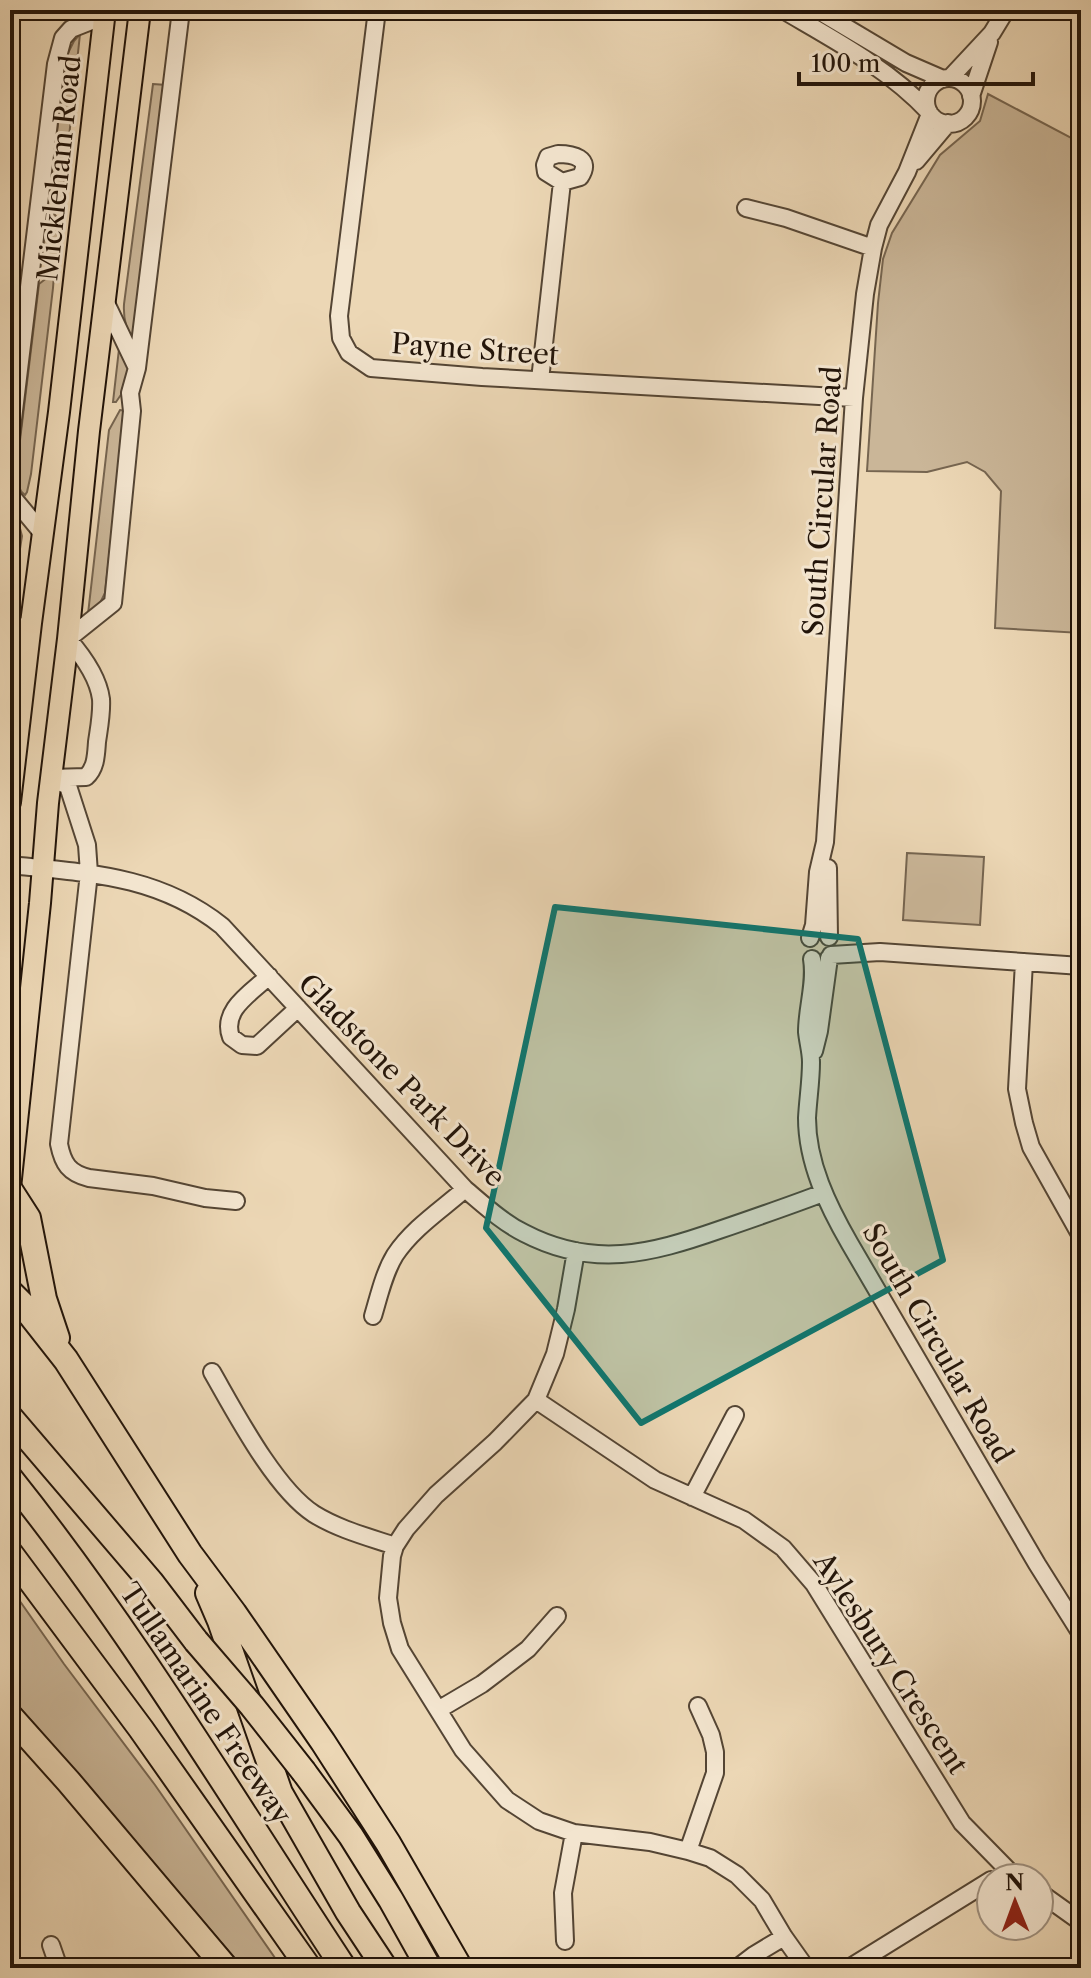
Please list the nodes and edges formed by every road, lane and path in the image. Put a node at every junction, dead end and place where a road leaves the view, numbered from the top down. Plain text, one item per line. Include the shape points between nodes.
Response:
1 (140, 10) edge
2 (168, 10) edge
3 (181, 10) edge
4 (377, 10) edge
5 (817, 10) edge
6 (1006, 10) edge
7 (102, 12) edge
8 (793, 13) edge
9 (178, 30) junction
10 (992, 33) junction
11 (947, 78) junction
12 (971, 96) junction
13 (930, 113) junction
14 (948, 123) junction
15 (907, 172) junction
16 (562, 182) dead end
17 (746, 208) dead end
18 (873, 248) junction
19 (105, 301) junction
20 (137, 368) junction
21 (540, 380) junction
22 (854, 398) junction
23 (10, 444) edge
24 (10, 494) edge
25 (43, 534) junction
26 (31, 623) junction
27 (10, 632) edge
28 (68, 639) junction
29 (51, 778) junction
30 (10, 802) edge
31 (825, 842) junction
32 (10, 865) edge
33 (43, 869) junction
34 (89, 873) junction
35 (827, 950) junction
36 (1024, 962) junction
37 (1081, 966) edge
38 (269, 976) junction
39 (298, 1008) junction
40 (10, 1189) edge
41 (465, 1189) junction
42 (823, 1193) junction
43 (236, 1201) dead end
44 (1079, 1227) edge
45 (576, 1251) junction
46 (10, 1292) edge
47 (373, 1316) dead end
48 (66, 1360) junction
49 (212, 1372) dead end
50 (536, 1400) junction
51 (735, 1415) dead end
52 (17, 1426) edge
53 (16, 1485) edge
54 (692, 1497) junction
55 (395, 1546) junction
56 (10, 1553) edge
57 (190, 1554) junction
58 (557, 1616) dead end
59 (1081, 1634) edge
60 (698, 1706) dead end
61 (438, 1710) junction
62 (10, 1716) edge
63 (19, 1735) edge
64 (574, 1833) junction
65 (688, 1851) junction
66 (992, 1862) edge
67 (975, 1893) edge
68 (1055, 1903) edge
69 (1081, 1922) edge
70 (784, 1937) junction
71 (565, 1941) dead end
72 (51, 1945) dead end
73 (59, 1968) edge
74 (226, 1968) edge
75 (309, 1968) edge
76 (344, 1968) edge
77 (385, 1968) edge
78 (429, 1968) edge
79 (460, 1968) edge
80 (737, 1968) edge
81 (806, 1968) edge
82 (849, 1968) edge

1 - 19 main road
2 - 9 street
3 - 9 street
4 - 21 street, Payne Street via 339,316 341,338 349,353 371,368
5 - 11 street via 906,63
6 - 10 street
7 - 23 street, Mickleham Road via 63,38 56,64
7 - 25 main road, Mickleham Road
8 - 13 street via 887,73
9 - 20 street
10 - 11 street
10 - 12 street
11 - 12 street via 964,84
11 - 13 street via 928,92
12 - 14 street via 966,115
13 - 14 street
13 - 15 street, South Circular Road
14 - 15 street, South Circular Road
15 - 18 street, South Circular Road
16 - 21 street
17 - 18 street
18 - 22 street, South Circular Road
19 - 20 street
19 - 28 main road
20 - 28 street via 130,393 113,603
21 - 22 street, Payne Street
22 - 31 street, South Circular Road
24 - 25 street
25 - 26 main road, Mickleham Road
26 - 27 street
26 - 30 main road, Mickleham Road
28 - 29 main road
28 - 29 street via 100,696 95,764 88,776
29 - 33 main road
29 - 34 street via 68,786 87,845
31 - 35 street, South Circular Road
31 - 35 street, South Circular Road via 806,951
32 - 33 street, Gladstone Park Drive
33 - 34 street, Gladstone Park Drive
33 - 40 main road
34 - 38 street, Gladstone Park Drive via 152,887 198,909 222,926
34 - 43 street via 59,1144 65,1164 89,1178
35 - 36 street
35 - 42 street, South Circular Road via 807,1120
36 - 37 street
36 - 44 street via 1019,1101 1031,1147
38 - 39 street, Gladstone Park Drive
38 - 39 street via 233,1011 231,1037 257,1046
39 - 41 street, Gladstone Park Drive
40 - 48 highway via 28,1218 49,1319
41 - 45 street, Gladstone Park Drive via 506,1223
41 - 47 street via 396,1254
42 - 45 street, Gladstone Park Drive via 666,1248 617,1255
42 - 59 street, South Circular Road
45 - 50 street via 555,1354
46 - 48 highway
48 - 57 highway
49 - 55 street via 294,1498 312,1513
50 - 54 street, Aylesbury Crescent via 655,1480
50 - 55 street via 436,1495
51 - 54 street
52 - 78 highway, bridge via 304,1772 351,1836
53 - 76 highway, Tullamarine Freeway via 184,1719
54 - 66 street, Aylesbury Crescent via 744,1520 783,1548 814,1584 962,1823
55 - 61 street via 388,1598 392,1623 400,1649
56 - 75 highway
57 - 77 highway via 220,1621 280,1793
57 - 79 highway via 323,1742
58 - 61 street via 528,1649
60 - 65 street via 711,1735 715,1773
61 - 64 street via 463,1750 507,1800 539,1821
62 - 63 highway
63 - 74 highway
64 - 65 street
64 - 71 street via 563,1893
65 - 70 street via 737,1875 762,1900
67 - 82 street
68 - 69 street
70 - 80 street
70 - 81 street
72 - 73 street

